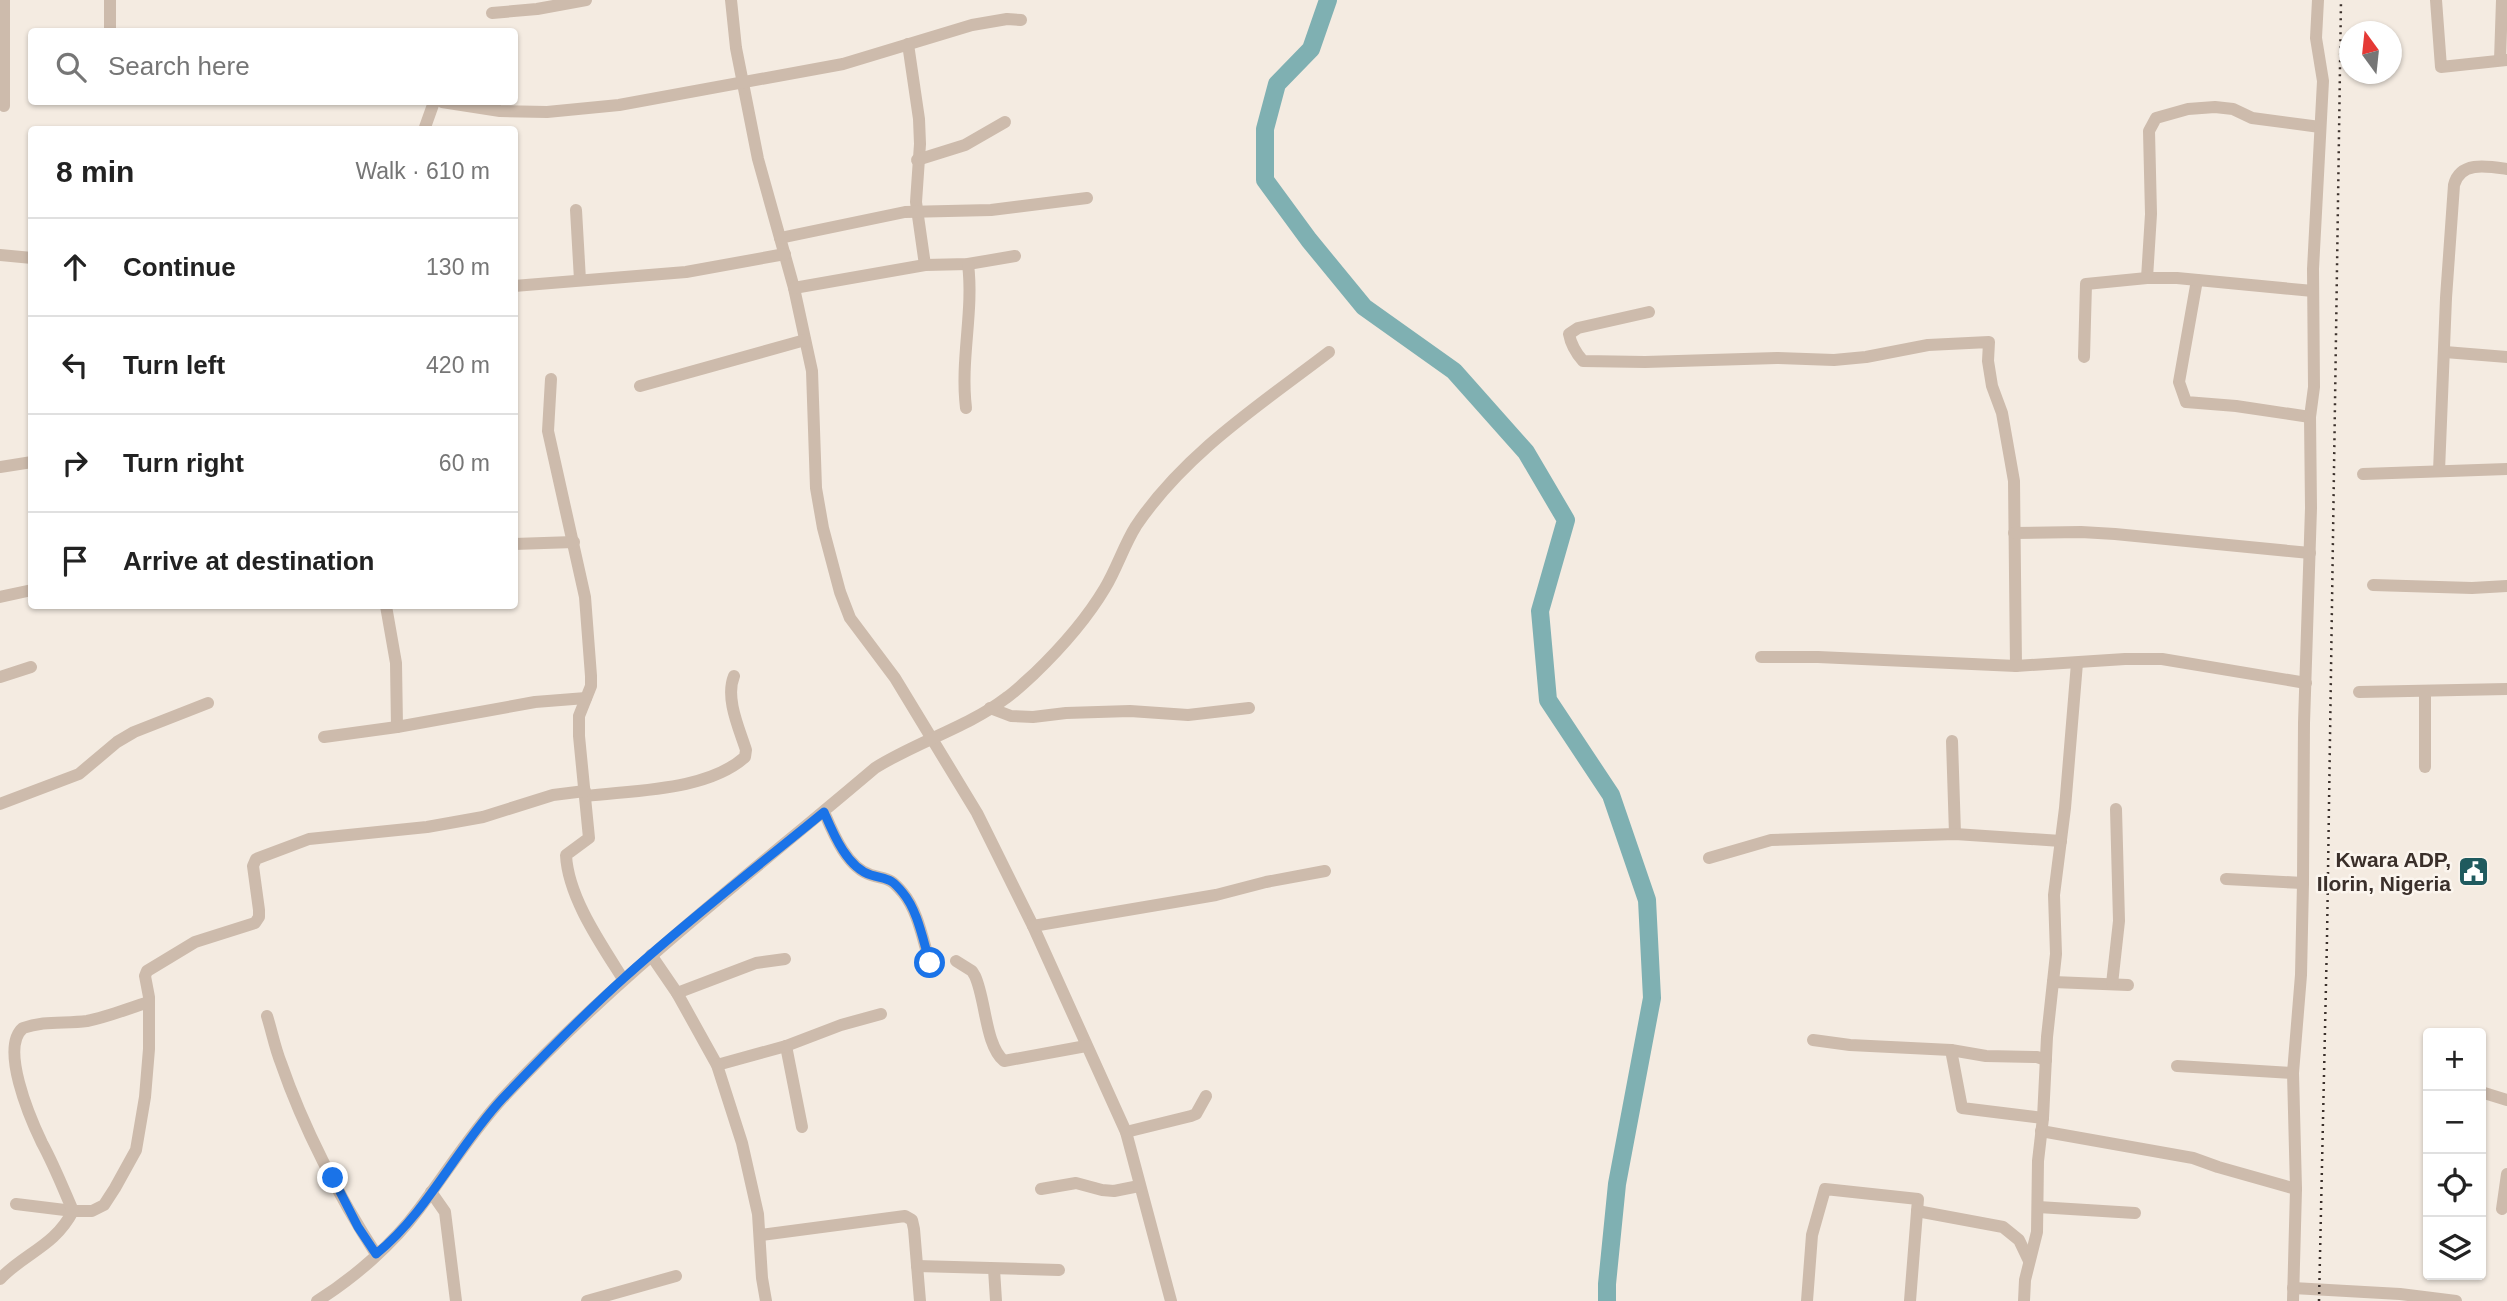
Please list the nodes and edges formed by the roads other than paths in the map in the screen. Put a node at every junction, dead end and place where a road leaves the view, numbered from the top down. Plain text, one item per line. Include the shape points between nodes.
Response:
1 (4, 0) edge
2 (110, 0) edge
3 (586, 0) edge
4 (731, 0) edge
5 (2318, 0) edge
6 (2436, 0) edge
7 (2502, 0) edge
8 (492, 13) dead end
9 (1021, 20) dead end
10 (110, 28) edge
11 (908, 44) junction
12 (2503, 60) edge
13 (743, 84) junction
14 (433, 105) edge
15 (461, 105) edge
16 (4, 106) dead end
17 (1005, 122) dead end
18 (425, 126) edge
19 (2320, 127) junction
20 (917, 160) junction
21 (2507, 169) edge
22 (1087, 198) dead end
23 (576, 210) dead end
24 (916, 211) junction
25 (780, 238) junction
26 (785, 254) junction
27 (0, 255) edge
28 (1015, 256) dead end
29 (28, 258) edge
30 (968, 264) junction
31 (925, 265) junction
32 (2147, 278) junction
33 (580, 280) junction
34 (2197, 280) junction
35 (518, 286) edge
36 (794, 288) junction
37 (2313, 291) junction
38 (1649, 312) dead end
39 (806, 340) junction
40 (1329, 352) dead end
41 (2445, 352) junction
42 (2084, 356) dead end
43 (2507, 357) edge
44 (551, 379) dead end
45 (640, 386) dead end
46 (966, 408) dead end
47 (2310, 417) junction
48 (28, 463) edge
49 (0, 467) edge
50 (2507, 469) edge
51 (2439, 471) junction
52 (2363, 474) dead end
53 (2014, 533) junction
54 (574, 542) junction
55 (518, 544) edge
56 (2310, 553) junction
57 (2373, 585) dead end
58 (2507, 586) edge
59 (28, 591) edge
60 (0, 597) edge
61 (387, 609) edge
62 (1761, 657) dead end
63 (2077, 663) junction
64 (2015, 666) junction
65 (31, 667) dead end
66 (734, 676) dead end
67 (0, 677) edge
68 (2306, 683) junction
69 (2507, 689) edge
70 (2359, 692) dead end
71 (2425, 692) junction
72 (586, 698) junction
73 (208, 703) dead end
74 (990, 708) junction
75 (1249, 708) dead end
76 (397, 727) junction
77 (324, 737) dead end
78 (931, 738) junction
79 (1952, 741) dead end
80 (2426, 767) dead end
81 (586, 794) junction
82 (0, 804) edge
83 (2116, 809) dead end
84 (824, 812) junction
85 (1955, 834) junction
86 (2061, 841) junction
87 (1709, 858) dead end
88 (1325, 871) dead end
89 (2226, 879) dead end
90 (2303, 883) junction
91 (1032, 926) junction
92 (651, 955) junction
93 (786, 959) dead end
94 (956, 961) dead end
95 (930, 963) dead end
96 (623, 979) junction
97 (2053, 982) junction
98 (2112, 984) junction
99 (2128, 985) dead end
100 (677, 993) junction
101 (149, 1002) junction
102 (881, 1014) dead end
103 (267, 1016) dead end
104 (1813, 1040) dead end
105 (786, 1046) junction
106 (1086, 1046) junction
107 (1951, 1050) junction
108 (2046, 1060) junction
109 (717, 1065) junction
110 (2177, 1066) dead end
111 (2293, 1073) junction
112 (2486, 1094) edge
113 (1206, 1096) dead end
114 (2507, 1100) edge
115 (2042, 1124) junction
116 (802, 1127) dead end
117 (1126, 1132) junction
118 (2507, 1174) edge
119 (1139, 1186) junction
120 (1041, 1189) dead end
121 (2296, 1189) junction
122 (431, 1192) junction
123 (16, 1204) dead end
124 (2038, 1207) junction
125 (2502, 1209) dead end
126 (73, 1211) junction
127 (1917, 1211) junction
128 (2135, 1213) dead end
129 (761, 1235) junction
130 (376, 1254) junction
131 (2029, 1261) junction
132 (917, 1266) junction
133 (994, 1269) junction
134 (1059, 1270) dead end
135 (676, 1276) dead end
136 (0, 1279) edge
137 (2293, 1294) edge
138 (317, 1301) edge
139 (457, 1301) edge
140 (587, 1301) edge
141 (766, 1301) edge
142 (920, 1301) edge
143 (996, 1301) edge
144 (1171, 1301) edge
145 (1807, 1301) edge
146 (1910, 1301) edge
147 (2024, 1301) edge
148 (2456, 1301) edge

1 - 16 street
2 - 10 street
3 - 8 street
4 - 13 street
5 - 19 street via 2316,38 2323,81
6 - 12 street via 2441,67
7 - 12 street
9 - 11 street via 972,25
11 - 13 street via 843,64
11 - 20 street via 919,120
13 - 15 street via 547,112
13 - 25 street
14 - 18 street
17 - 20 street via 965,145
19 - 32 street via 2252,118 2215,107 2156,118 2149,131
19 - 37 street
20 - 24 street
21 - 41 street via 2472,167 2456,176
22 - 24 street via 991,210
23 - 33 street
24 - 25 street
24 - 31 street
25 - 26 street
26 - 33 street via 686,272
26 - 36 street
27 - 29 street
28 - 30 street
30 - 31 street
30 - 46 street
31 - 36 street
32 - 34 street
32 - 42 street via 2086,284
33 - 35 street
34 - 37 street
34 - 47 street via 2179,382 2186,402
36 - 39 street
37 - 47 street
38 - 53 street via 1578,328 1569,334 1575,353 1583,360 1645,362 1834,360 1928,345 1989,342 1992,386 2002,413 2014,481
39 - 45 street
39 - 78 street via 814,391 816,488 840,592 850,618 895,678
40 - 74 street via 1217,437 1163,491 1135,527 1106,586 1078,627 1036,672
41 - 43 street
41 - 51 street
44 - 54 street via 548,431
47 - 56 street
48 - 49 street
50 - 51 street
51 - 52 street
53 - 56 street via 2115,534
53 - 64 street
54 - 55 street
54 - 72 street via 585,597 591,676
56 - 68 street
57 - 58 street
59 - 60 street
61 - 76 street via 396,663
62 - 64 street
63 - 64 street
63 - 68 street via 2162,659
63 - 86 street
65 - 67 street
66 - 81 street via 731,696 745,757 674,787
68 - 90 street
69 - 71 street
70 - 71 street
71 - 80 street
72 - 76 street via 535,702
72 - 81 street via 579,716 579,736
73 - 82 street via 134,732 79,775
74 - 75 street via 1033,717 1130,711 1188,715
74 - 78 street
76 - 77 street
78 - 84 street via 875,768
78 - 91 street via 977,813
79 - 85 street
81 - 96 street via 589,838 566,855 566,865 588,922
81 - 101 street via 554,795 483,817 427,827 309,839 256,859 259,910 255,923 195,943 149,968 145,976
83 - 98 street via 2119,921
84 - 92 street
84 - 95 street via 856,866 890,880 904,894
85 - 86 street
85 - 87 street via 1771,840
86 - 97 street via 2054,895
88 - 91 street
89 - 90 street
90 - 111 street
91 - 106 street
92 - 96 street
92 - 100 street
93 - 100 street via 756,964
94 - 106 street via 975,976 990,1034 1004,1061
96 - 122 street via 502,1099
97 - 98 street
97 - 108 street
98 - 99 street
100 - 109 street
101 - 126 street via 147,1072 136,1150 104,1205 92,1211
101 - 126 street via 88,1021 21,1028 9,1037 4,1049 8,1085 29,1117
102 - 105 street
103 - 130 street via 280,1062 314,1139
104 - 107 street
105 - 109 street
105 - 116 street
106 - 117 street
107 - 108 street
107 - 115 street via 1962,1108
108 - 115 street
109 - 129 street via 742,1143
110 - 111 street
111 - 121 street
112 - 114 street
113 - 117 street via 1196,1114
115 - 121 street via 2193,1158
115 - 124 street
117 - 119 street
118 - 125 street
119 - 120 street via 1114,1191 1076,1183
119 - 144 street
121 - 137 street
122 - 130 street via 394,1240
122 - 139 street via 445,1212
123 - 126 street
124 - 128 street
124 - 131 street
126 - 136 street via 64,1228 45,1246
127 - 131 street via 2003,1227 2019,1240
127 - 145 street via 1918,1199 1825,1189 1812,1235
127 - 146 street
129 - 132 street via 905,1216 914,1228
129 - 141 street
130 - 138 street
131 - 147 street
132 - 133 street
132 - 142 street
133 - 134 street
133 - 143 street
135 - 140 street
137 - 148 street via 2400,1294

